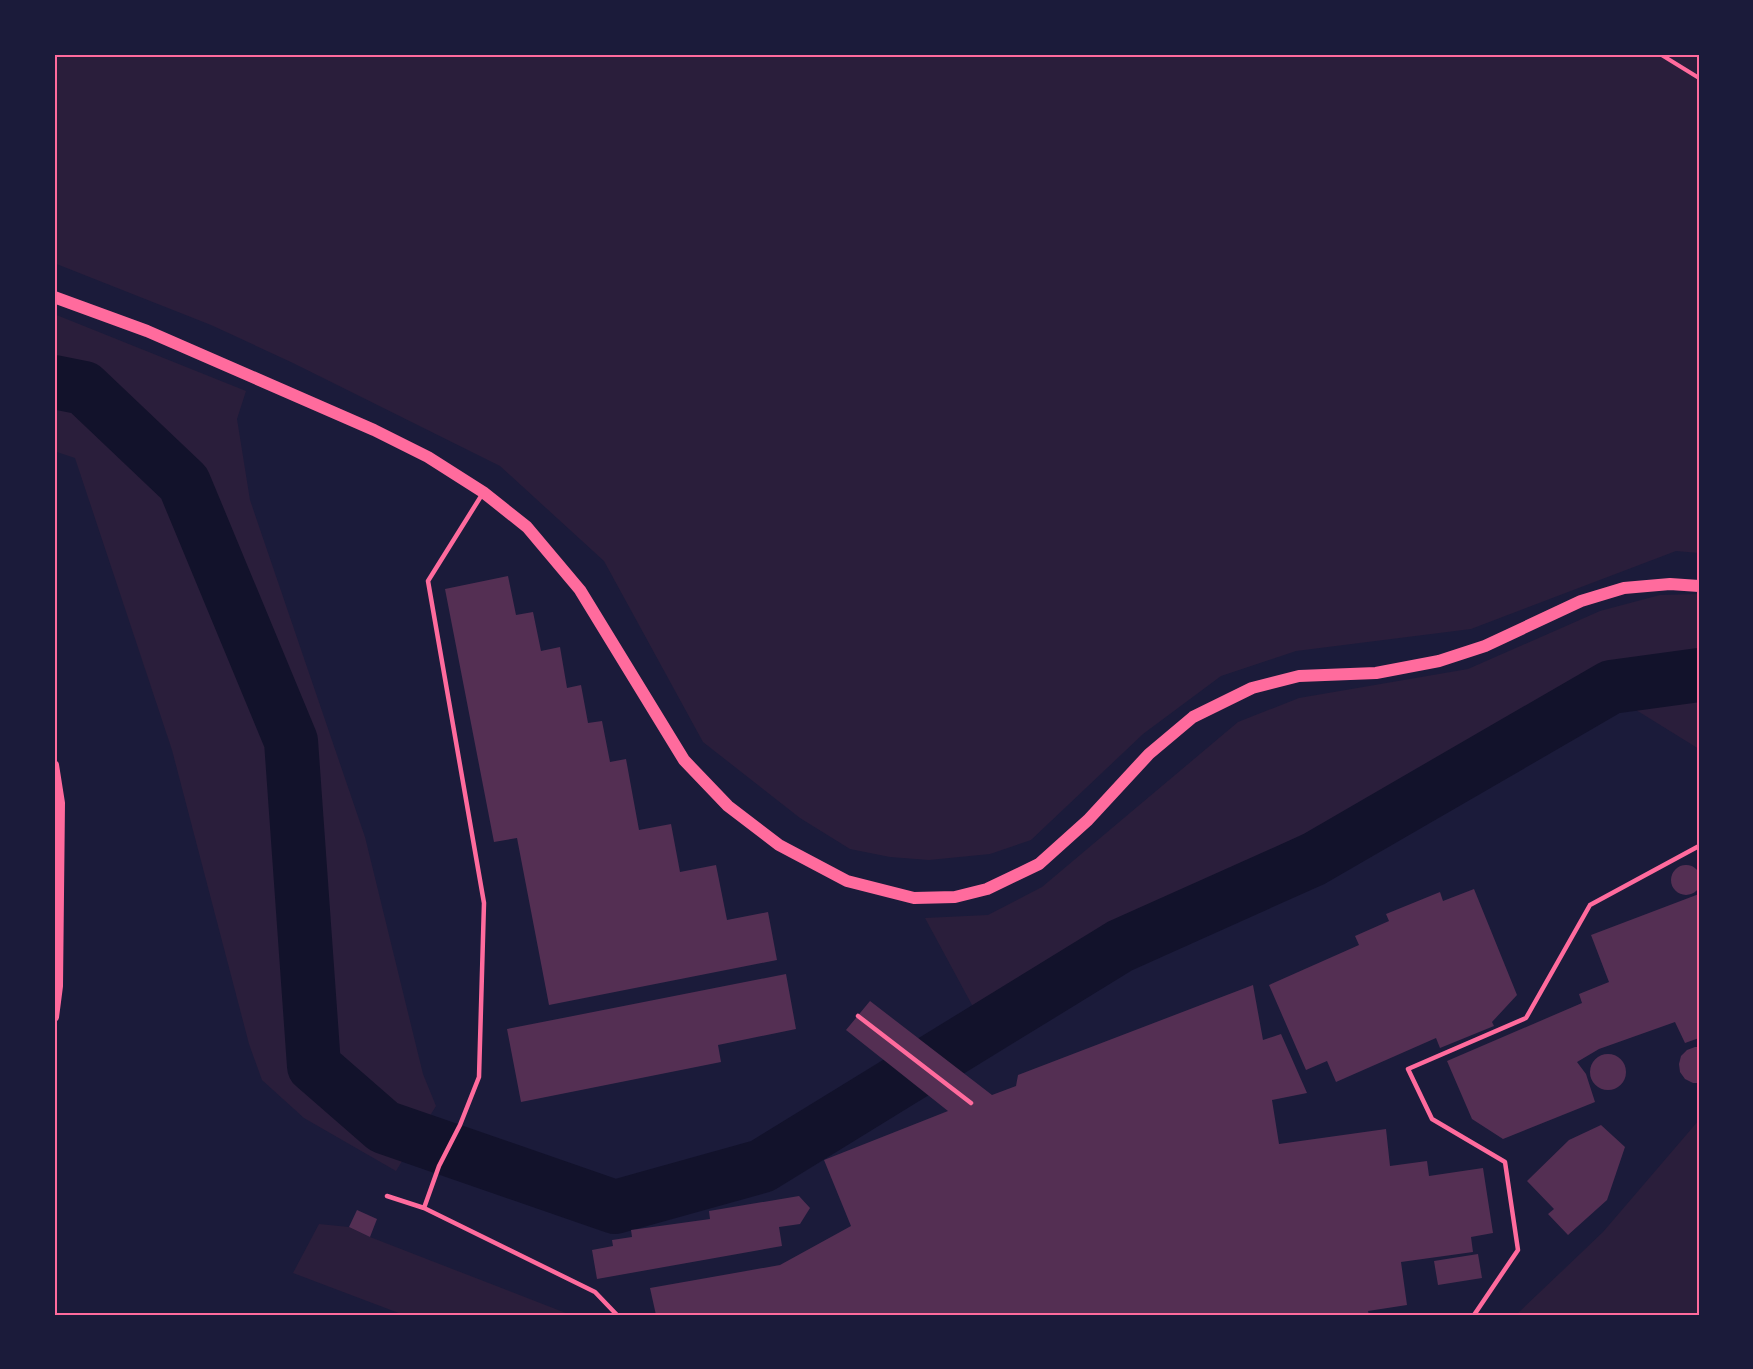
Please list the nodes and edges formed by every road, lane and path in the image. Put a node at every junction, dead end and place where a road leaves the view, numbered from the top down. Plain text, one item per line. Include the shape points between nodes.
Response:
1 (1660, 54) edge
2 (1699, 78) edge
3 (54, 297) edge
4 (483, 492) junction
5 (1699, 586) edge
6 (54, 765) edge
7 (1699, 846) edge
8 (858, 1016) dead end
9 (54, 1017) edge
10 (971, 1103) dead end
11 (387, 1196) dead end
12 (424, 1208) junction
13 (617, 1315) edge
14 (1474, 1315) edge

1 - 2 path
3 - 4 main road via 147,331 374,430 428,457
4 - 5 main road via 528,527 580,590 684,760 728,806 779,845 847,881 914,898 955,897 987,889 1039,864 1088,820 1149,754 1193,717 1252,688 1299,676 1376,673 1439,661 1485,646 1581,601 1624,588
4 - 12 lane via 428,581 484,903 479,1077
6 - 9 street via 60,803 58,986
7 - 14 lane via 1590,905 1526,1017 1408,1069 1432,1119 1504,1162 1518,1250
8 - 10 lane
11 - 12 lane
12 - 13 lane via 595,1292

